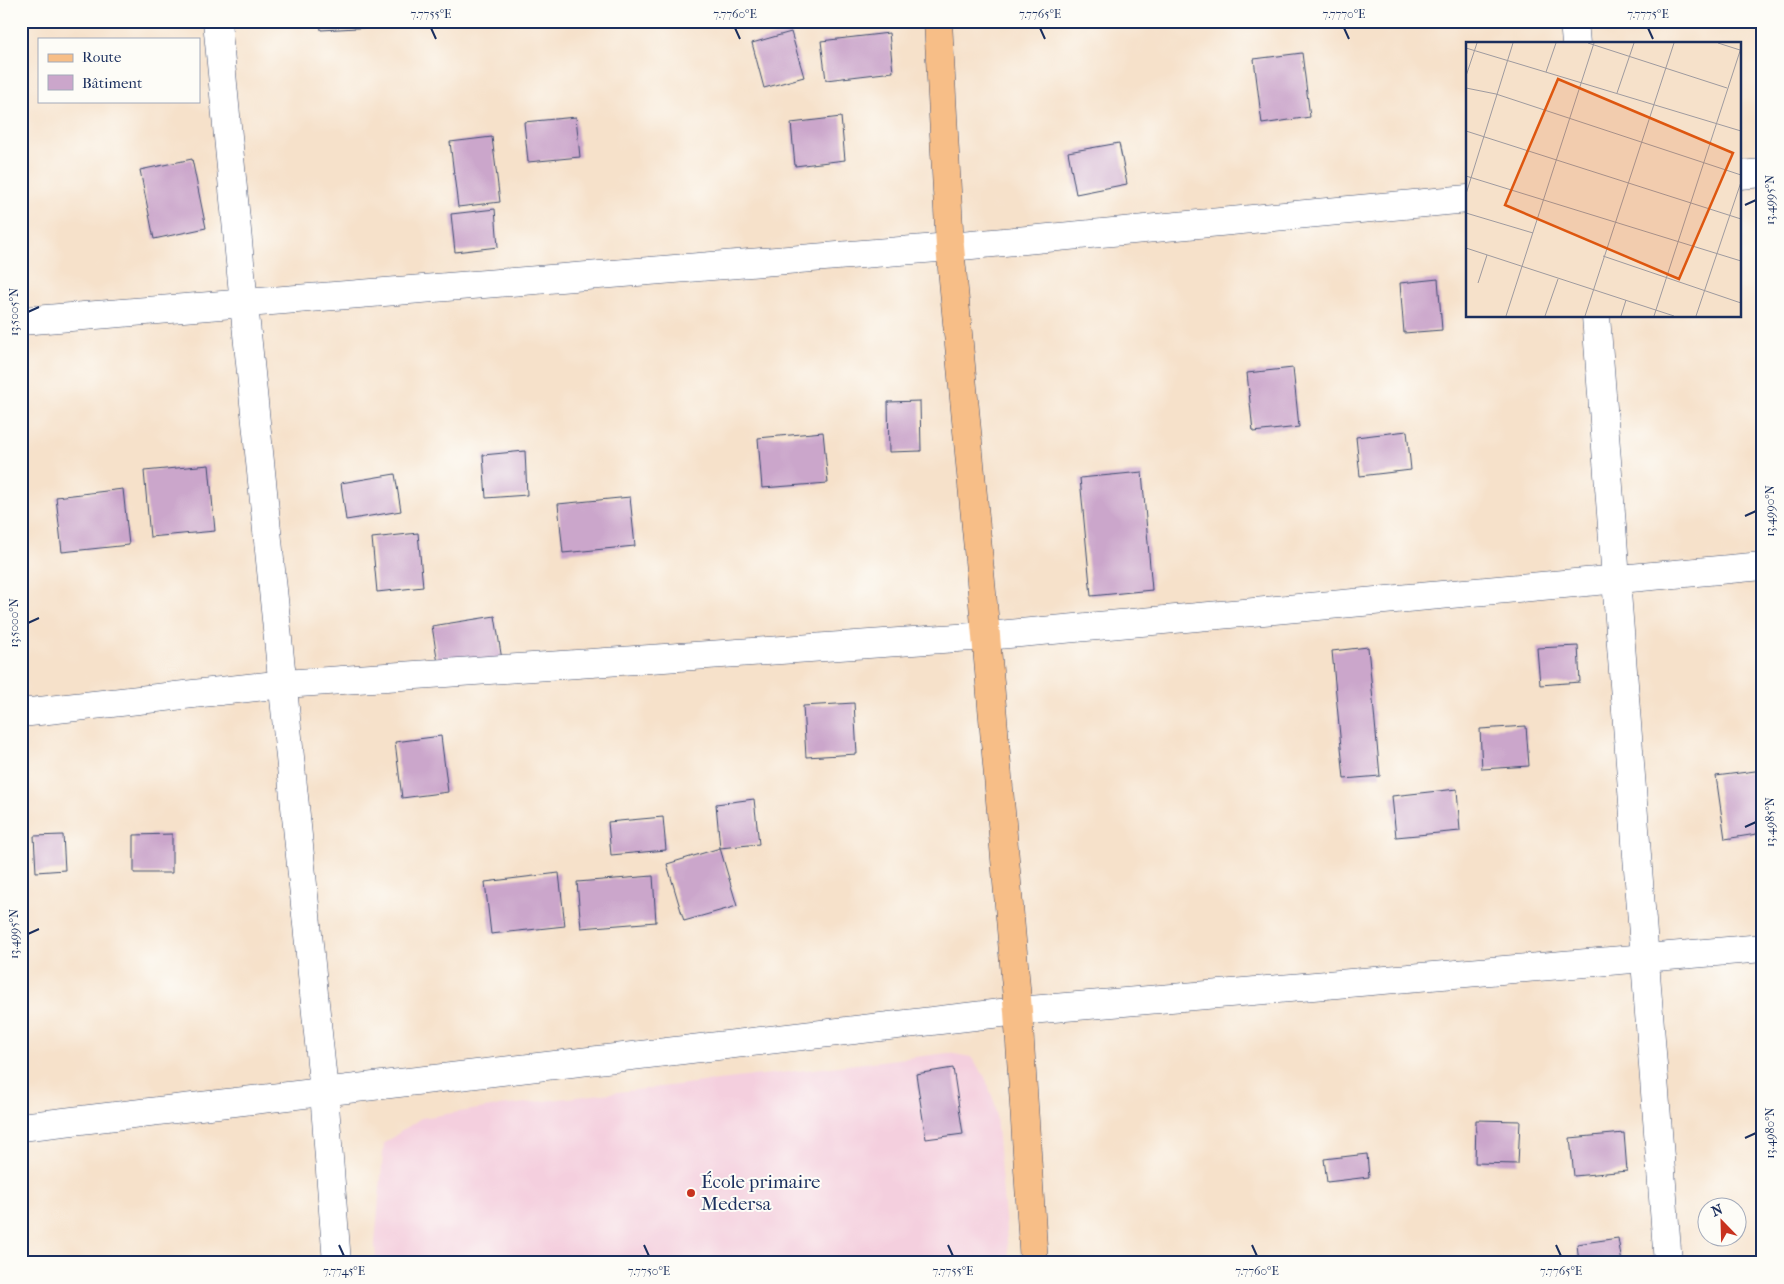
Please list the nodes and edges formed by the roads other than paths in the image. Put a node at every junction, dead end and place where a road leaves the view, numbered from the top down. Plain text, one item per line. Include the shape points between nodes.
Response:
1 (217, 21) edge
2 (938, 21) edge
3 (1574, 21) edge
4 (1576, 42) edge
5 (1763, 173) edge
6 (1742, 175) edge
7 (1466, 199) edge
8 (950, 247) junction
9 (244, 304) junction
10 (1596, 318) edge
11 (21, 321) edge
12 (1763, 566) edge
13 (1616, 579) junction
14 (986, 636) junction
15 (284, 684) junction
16 (21, 713) edge
17 (1763, 948) edge
18 (1645, 958) junction
19 (1018, 1011) junction
20 (324, 1092) junction
21 (21, 1126) edge
22 (337, 1263) edge
23 (1034, 1263) edge
24 (1668, 1263) edge

1 - 9 street
2 - 8 main road
3 - 4 street
5 - 6 street
7 - 8 street
8 - 9 street
8 - 14 main road
9 - 11 street
9 - 15 street
10 - 13 street
12 - 13 street
13 - 14 street
13 - 18 street
14 - 15 street
14 - 19 main road
15 - 16 street
15 - 20 street
17 - 18 street
18 - 19 street
18 - 24 street
19 - 20 street
19 - 23 main road
20 - 21 street
20 - 22 street

